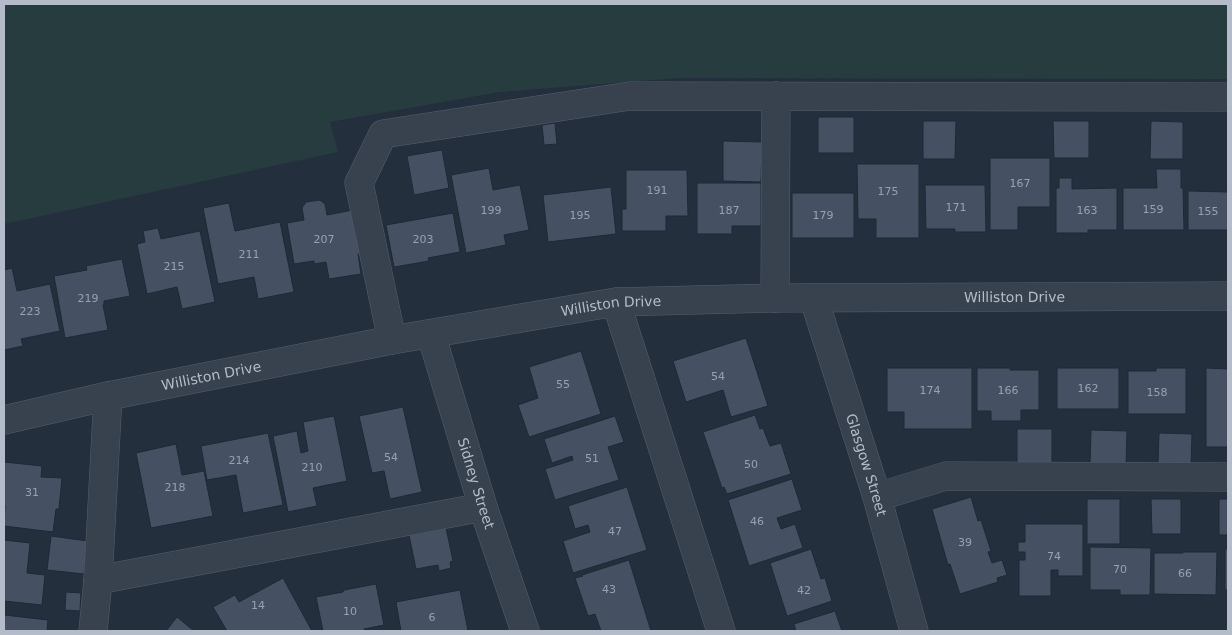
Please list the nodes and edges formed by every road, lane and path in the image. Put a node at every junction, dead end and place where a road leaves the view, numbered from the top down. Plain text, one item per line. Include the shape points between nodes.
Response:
1 (776, 96) junction
2 (1228, 97) edge
3 (1228, 296) edge
4 (775, 298) junction
5 (814, 299) junction
6 (616, 302) junction
7 (431, 334) junction
8 (392, 340) junction
9 (108, 396) junction
10 (4, 420) edge
11 (1228, 477) edge
12 (877, 497) junction
13 (483, 507) junction
14 (98, 580) junction
15 (93, 631) edge
16 (524, 631) edge
17 (721, 631) edge
18 (914, 631) edge

1 - 2 street
1 - 4 street
1 - 8 street via 630,96 383,134 358,183
3 - 5 street, Williston Drive
4 - 5 street, Williston Drive
4 - 6 street, Williston Drive
5 - 12 street, Glasgow Street
6 - 7 street, Williston Drive
6 - 17 street
7 - 8 street, Williston Drive
7 - 13 street, Sidney Street
8 - 9 street, Williston Drive
9 - 10 street, Williston Drive
9 - 14 street
11 - 12 street via 946,476
12 - 18 street, Glasgow Street
13 - 14 street
13 - 16 street, Sidney Street
14 - 15 street

